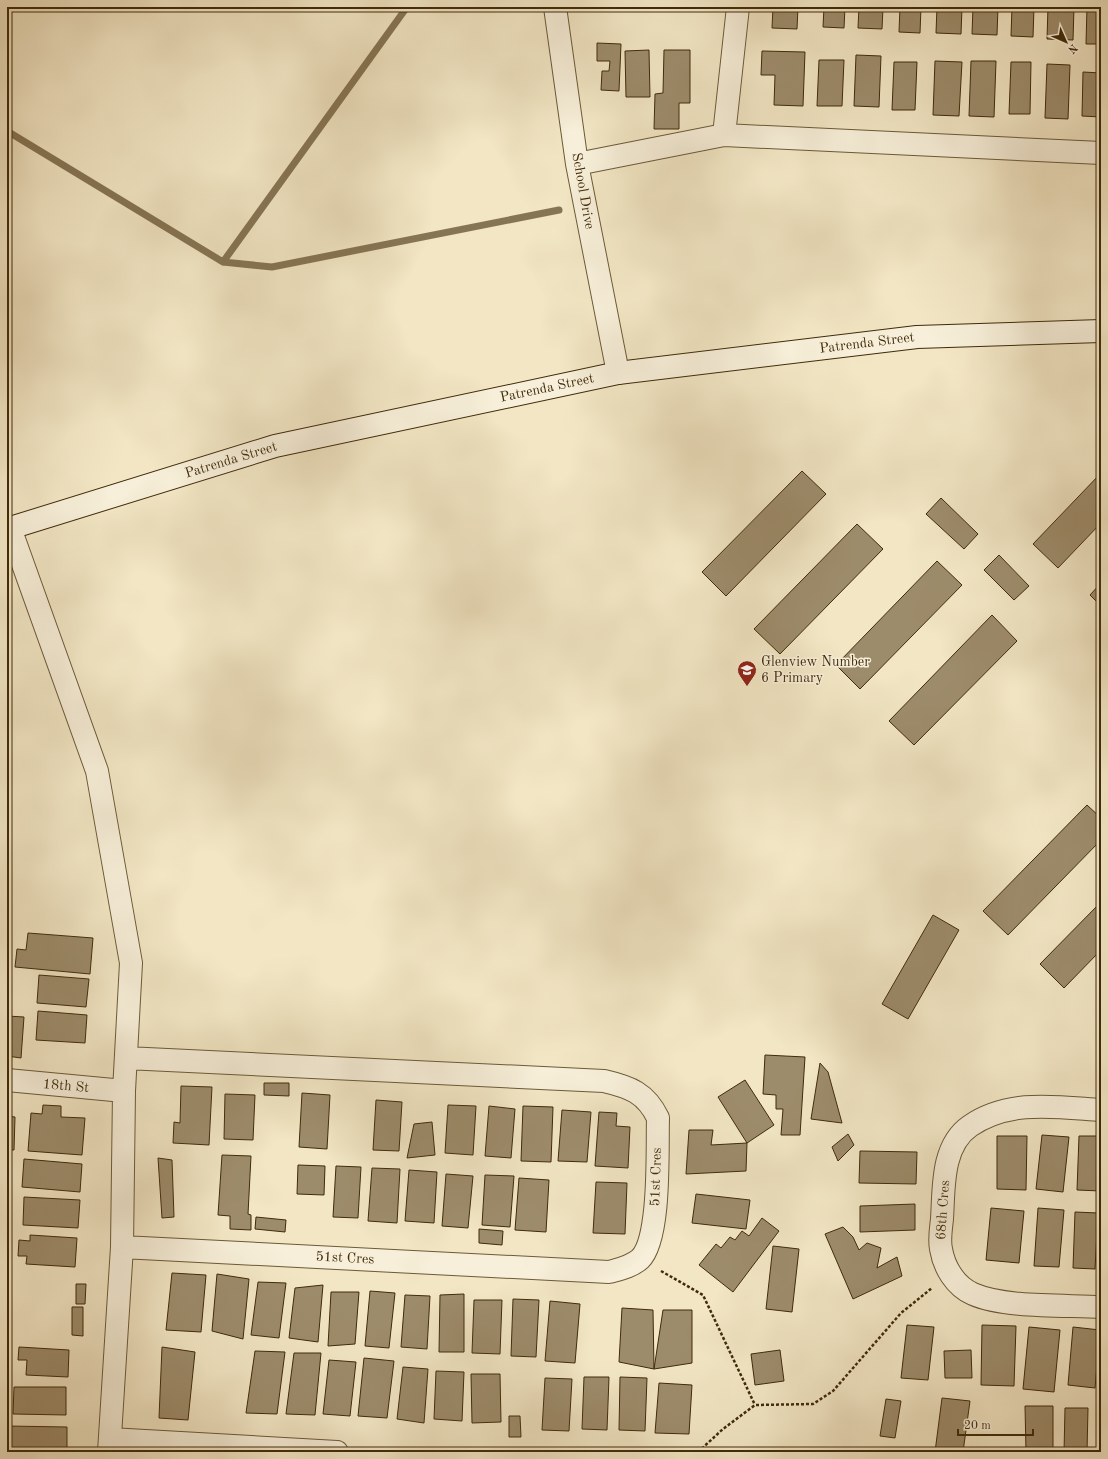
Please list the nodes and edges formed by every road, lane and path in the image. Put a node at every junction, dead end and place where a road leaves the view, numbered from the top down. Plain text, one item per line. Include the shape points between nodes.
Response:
1 (555, 7) edge
2 (738, 7) edge
3 (724, 134) junction
4 (1101, 153) edge
5 (577, 164) junction
6 (1101, 331) edge
7 (618, 373) junction
8 (9, 529) edge
9 (126, 1058) junction
10 (7, 1080) edge
11 (124, 1091) junction
12 (1101, 1110) edge
13 (122, 1248) junction
14 (640, 1259) junction
15 (950, 1273) junction
16 (1101, 1307) edge
17 (755, 1405) junction
18 (110, 1446) edge
19 (337, 1452) edge
20 (698, 1452) edge

1 - 5 street, School Drive
2 - 3 street
3 - 4 street
3 - 5 street
5 - 7 street, School Drive
6 - 7 street, Patrenda Street via 917,337
7 - 8 street, Patrenda Street via 276,446
8 - 9 street via 97,771 131,963
9 - 11 street
9 - 14 street, 51st Cres via 604,1081 626,1086 643,1096 653,1107 658,1118 654,1219 650,1243
10 - 11 street, 18th St
11 - 13 street
12 - 15 street, 68th Cres via 1035,1106 1010,1108 988,1115 968,1127 953,1146 946,1169 940,1247
13 - 14 street, 51st Cres via 609,1272 627,1267
13 - 18 street
14 - 17 path via 703,1295
15 - 16 street, 68th Cres via 971,1294 996,1302
15 - 17 path via 902,1313 833,1391 813,1404
17 - 20 path
18 - 19 street

